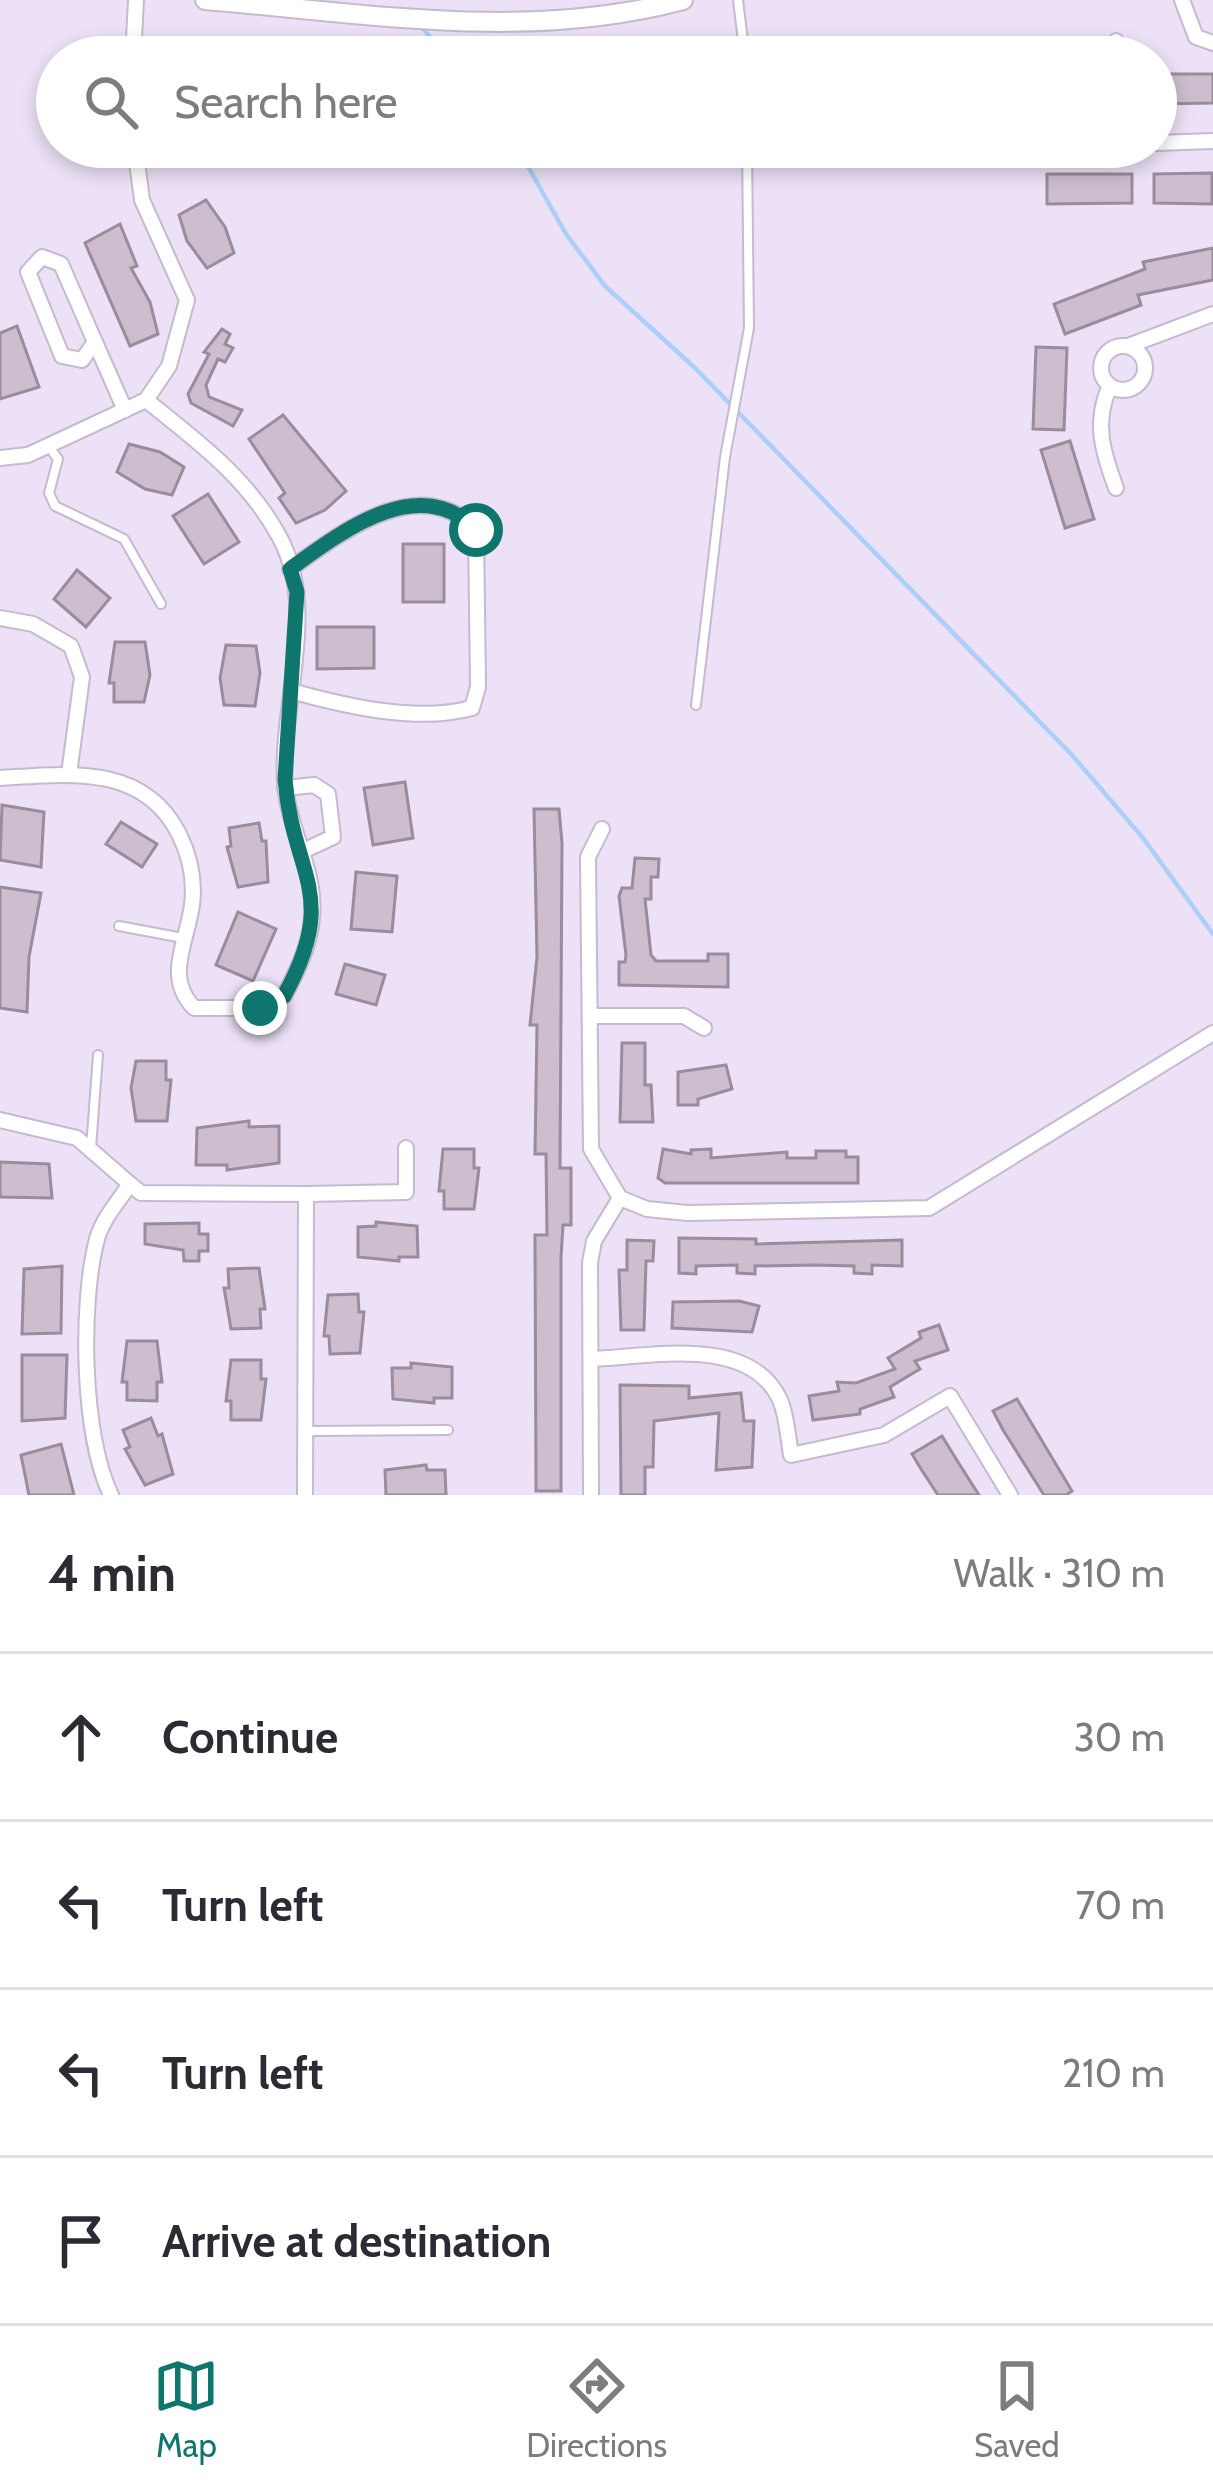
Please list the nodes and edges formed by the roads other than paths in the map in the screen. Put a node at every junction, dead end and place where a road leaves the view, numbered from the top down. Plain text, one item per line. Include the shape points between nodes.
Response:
1 (136, 0) edge
2 (206, 0) edge
3 (683, 0) edge
4 (738, 0) edge
5 (1182, 0) edge
6 (134, 36) edge
7 (742, 36) edge
8 (1213, 43) edge
9 (1213, 141) edge
10 (1177, 142) edge
11 (138, 168) edge
12 (747, 168) edge
13 (1213, 314) edge
14 (95, 341) junction
15 (1127, 346) junction
16 (1110, 386) junction
17 (146, 400) junction
18 (125, 410) junction
19 (48, 446) junction
20 (0, 458) edge
21 (1116, 488) dead end
22 (290, 569) junction
23 (161, 604) dead end
24 (0, 618) edge
25 (291, 691) junction
26 (696, 705) dead end
27 (69, 774) junction
28 (0, 778) edge
29 (285, 788) junction
30 (602, 830) dead end
31 (301, 852) junction
32 (119, 926) dead end
33 (185, 938) junction
34 (590, 1016) junction
35 (704, 1028) dead end
36 (1213, 1033) edge
37 (98, 1055) dead end
38 (0, 1120) edge
39 (406, 1148) dead end
40 (90, 1149) junction
41 (130, 1184) junction
42 (306, 1194) junction
43 (620, 1198) junction
44 (591, 1359) junction
45 (448, 1430) dead end
46 (305, 1431) junction
47 (111, 1495) edge
48 (305, 1495) edge
49 (590, 1495) edge
50 (1010, 1495) edge

1 - 6 street
2 - 3 street via 548,25
4 - 7 lane
5 - 8 street via 1196,37
9 - 10 street
11 - 17 street via 142,200 187,300 169,366
12 - 26 lane via 748,328
13 - 15 street
14 - 14 street via 62,264 42,256 28,272 62,356 82,360
14 - 18 street
15 - 16 street via 1102,359
15 - 16 street via 1140,354 1144,374 1130,389
16 - 21 street via 1100,416
17 - 18 street
17 - 22 street via 238,474 281,540
18 - 19 street
19 - 20 street
19 - 23 lane via 58,459 49,493 55,506 124,539
22 - 25 street via 297,592
22 - 25 street via 353,524 417,504 462,515 476,530 472,708 449,714 337,704
24 - 27 street via 33,624 71,646 82,677
25 - 29 street
27 - 28 street
27 - 33 street via 116,778 164,809 191,867
29 - 31 street
29 - 31 street via 314,785 328,794 333,837
30 - 34 street via 588,857
31 - 33 street via 313,917 294,978 275,1003 194,1008 179,992
32 - 33 lane
34 - 35 street via 684,1016
34 - 43 street via 591,1149
36 - 43 street via 929,1208 688,1213
37 - 40 lane
38 - 40 street via 77,1138
39 - 42 street via 406,1192
40 - 41 street
41 - 42 street via 141,1193
41 - 47 street via 97,1240 86,1370 92,1434
42 - 46 street
43 - 44 street via 590,1263
44 - 49 street
44 - 50 street via 731,1358 773,1389 791,1455 884,1436 950,1396
45 - 46 lane
46 - 48 street

